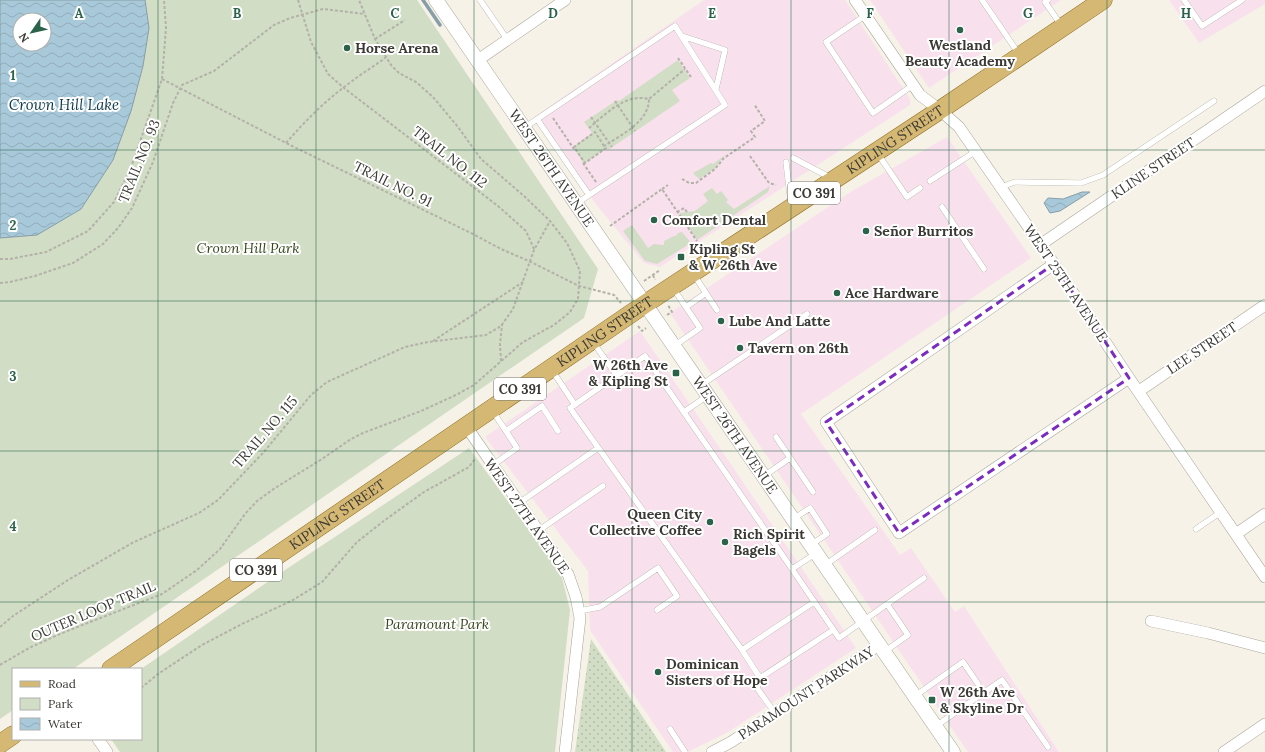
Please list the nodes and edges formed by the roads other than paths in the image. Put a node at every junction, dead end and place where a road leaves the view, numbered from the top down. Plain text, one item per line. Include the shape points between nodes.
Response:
1 (436, 0) edge
2 (480, 0) edge
3 (565, 0) edge
4 (856, 0) edge
5 (982, 0) edge
6 (1103, 0) edge
7 (1184, 0) edge
8 (1242, 0) edge
9 (1046, 1) edge
10 (866, 15) junction
11 (1062, 27) junction
12 (682, 36) junction
13 (507, 39) junction
14 (1020, 56) junction
15 (478, 60) junction
16 (913, 85) junction
17 (716, 89) junction
18 (1265, 91) edge
19 (1214, 101) dead end
20 (940, 110) junction
21 (537, 119) junction
22 (524, 128) junction
23 (976, 151) junction
24 (877, 152) junction
25 (793, 158) dead end
26 (786, 162) dead end
27 (835, 180) junction
28 (930, 181) dead end
29 (1001, 187) junction
30 (920, 188) dead end
31 (589, 195) junction
32 (576, 204) junction
33 (791, 208) junction
34 (942, 208) dead end
35 (1040, 245) junction
36 (1054, 264) junction
37 (984, 270) dead end
38 (692, 273) junction
39 (672, 286) junction
40 (706, 293) junction
41 (645, 304) junction
42 (1265, 305) edge
43 (686, 307) junction
44 (717, 310) dead end
45 (807, 314) dead end
46 (592, 340) junction
47 (674, 346) junction
48 (551, 368) junction
49 (617, 376) junction
50 (1129, 378) junction
51 (704, 390) junction
52 (1139, 391) junction
53 (574, 406) junction
54 (491, 409) junction
55 (684, 412) junction
56 (466, 426) junction
57 (506, 431) junction
58 (558, 431) dead end
59 (776, 437) dead end
60 (598, 448) junction
61 (790, 458) junction
62 (492, 466) junction
63 (763, 476) junction
64 (603, 486) dead end
65 (813, 492) dead end
66 (518, 503) junction
67 (1221, 512) junction
68 (1265, 514) edge
69 (793, 520) junction
70 (1196, 529) dead end
71 (875, 530) dead end
72 (538, 531) junction
73 (1236, 534) junction
74 (813, 549) junction
75 (825, 565) junction
76 (792, 570) junction
77 (1265, 577) edge
78 (924, 578) dead end
79 (814, 602) junction
80 (887, 604) junction
81 (657, 610) dead end
82 (579, 612) junction
83 (1151, 621) dead end
84 (863, 622) junction
85 (833, 630) junction
86 (882, 648) junction
87 (1265, 648) edge
88 (742, 650) junction
89 (112, 668) edge
90 (760, 678) junction
91 (978, 684) dead end
92 (915, 696) junction
93 (774, 713) junction
94 (1265, 724) edge
95 (936, 726) junction
96 (670, 729) dead end
97 (12, 736) edge
98 (99, 740) edge
99 (0, 744) edge
100 (1048, 747) dead end
101 (107, 752) edge
102 (565, 752) edge
103 (685, 752) edge
104 (712, 752) edge
105 (953, 752) edge
106 (1224, 752) edge

1 - 15 street, WEST 26TH AVENUE
2 - 13 lane
3 - 13 street
4 - 10 street, WEST 25TH AVENUE
5 - 14 lane
6 - 11 main road, KIPLING STREET / CO 391
7 - 8 lane via 1202,26
9 - 11 lane
10 - 16 street, WEST 25TH AVENUE
10 - 16 lane via 826,42 873,113
11 - 14 main road, KIPLING STREET / CO 391
12 - 17 lane
12 - 17 lane via 725,50
12 - 21 lane via 676,26
13 - 15 street
14 - 20 main road, KIPLING STREET / CO 391
15 - 22 street, WEST 26TH AVENUE
16 - 20 street, WEST 25TH AVENUE via 920,95
17 - 31 lane via 726,105
18 - 35 street, KLINE STREET
19 - 29 lane via 1103,175 1081,183 1015,182
20 - 23 street, WEST 25TH AVENUE via 959,127
20 - 24 main road, KIPLING STREET / CO 391
21 - 22 lane
21 - 31 lane
22 - 32 street, WEST 26TH AVENUE
23 - 28 lane
23 - 29 street, WEST 25TH AVENUE
24 - 27 main road, KIPLING STREET / CO 391
24 - 30 lane via 907,197
25 - 27 lane
26 - 33 lane
27 - 33 main road, KIPLING STREET / CO 391
29 - 35 street, WEST 25TH AVENUE
31 - 32 lane
32 - 41 street, WEST 26TH AVENUE
33 - 38 main road, KIPLING STREET / CO 391
34 - 37 lane
35 - 36 street, WEST 25TH AVENUE
36 - 50 street, WEST 25TH AVENUE
36 - 50 street via 826,422 899,533
38 - 39 main road, KIPLING STREET / CO 391
38 - 40 lane
39 - 41 main road, KIPLING STREET / CO 391
39 - 43 lane
40 - 43 lane
40 - 44 lane
41 - 46 main road, KIPLING STREET / CO 391
41 - 47 street, WEST 26TH AVENUE
42 - 52 street, LEE STREET
43 - 47 lane via 700,328
45 - 51 lane
46 - 48 main road, KIPLING STREET / CO 391
46 - 49 lane
47 - 51 street, WEST 26TH AVENUE
48 - 53 lane
48 - 54 main road, KIPLING STREET / CO 391
49 - 53 lane
49 - 55 lane via 645,356
50 - 52 street, WEST 25TH AVENUE
51 - 55 lane
51 - 63 street, WEST 26TH AVENUE
52 - 67 street, WEST 25TH AVENUE
53 - 60 lane via 570,408
54 - 56 main road, KIPLING STREET / CO 391
54 - 57 lane
55 - 76 lane
56 - 62 street, WEST 27TH AVENUE
56 - 89 main road, KIPLING STREET / CO 391
57 - 58 lane via 542,406
57 - 62 lane via 517,448
59 - 61 lane
60 - 66 lane
60 - 88 lane
61 - 63 lane
61 - 65 lane
62 - 66 street, WEST 27TH AVENUE
63 - 69 street, WEST 26TH AVENUE
64 - 72 lane
66 - 72 street, WEST 27TH AVENUE
67 - 70 lane
67 - 73 street, WEST 25TH AVENUE
68 - 73 street
69 - 74 street, WEST 26TH AVENUE
69 - 74 lane via 810,508 827,534
71 - 75 lane
72 - 82 street, WEST 27TH AVENUE via 568,574
73 - 77 street, WEST 25TH AVENUE
74 - 75 street, WEST 26TH AVENUE
74 - 76 lane
75 - 84 street, WEST 26TH AVENUE
76 - 79 lane
78 - 80 lane
79 - 85 lane
79 - 88 lane
80 - 84 lane
80 - 86 lane via 908,635
81 - 82 lane via 678,596 658,568 600,607
82 - 102 street, WEST 27TH AVENUE
83 - 87 street
84 - 85 lane via 839,638
84 - 86 street, WEST 26TH AVENUE
85 - 90 lane
86 - 92 street, WEST 26TH AVENUE
86 - 93 street, PARAMOUNT PARKWAY
88 - 90 lane
90 - 93 lane via 757,688
91 - 92 lane via 963,662
92 - 95 street, WEST 26TH AVENUE
93 - 104 street, PARAMOUNT PARKWAY
94 - 106 street
95 - 100 lane via 1002,680
95 - 105 street, WEST 26TH AVENUE
96 - 103 lane
97 - 99 main road
98 - 101 street

